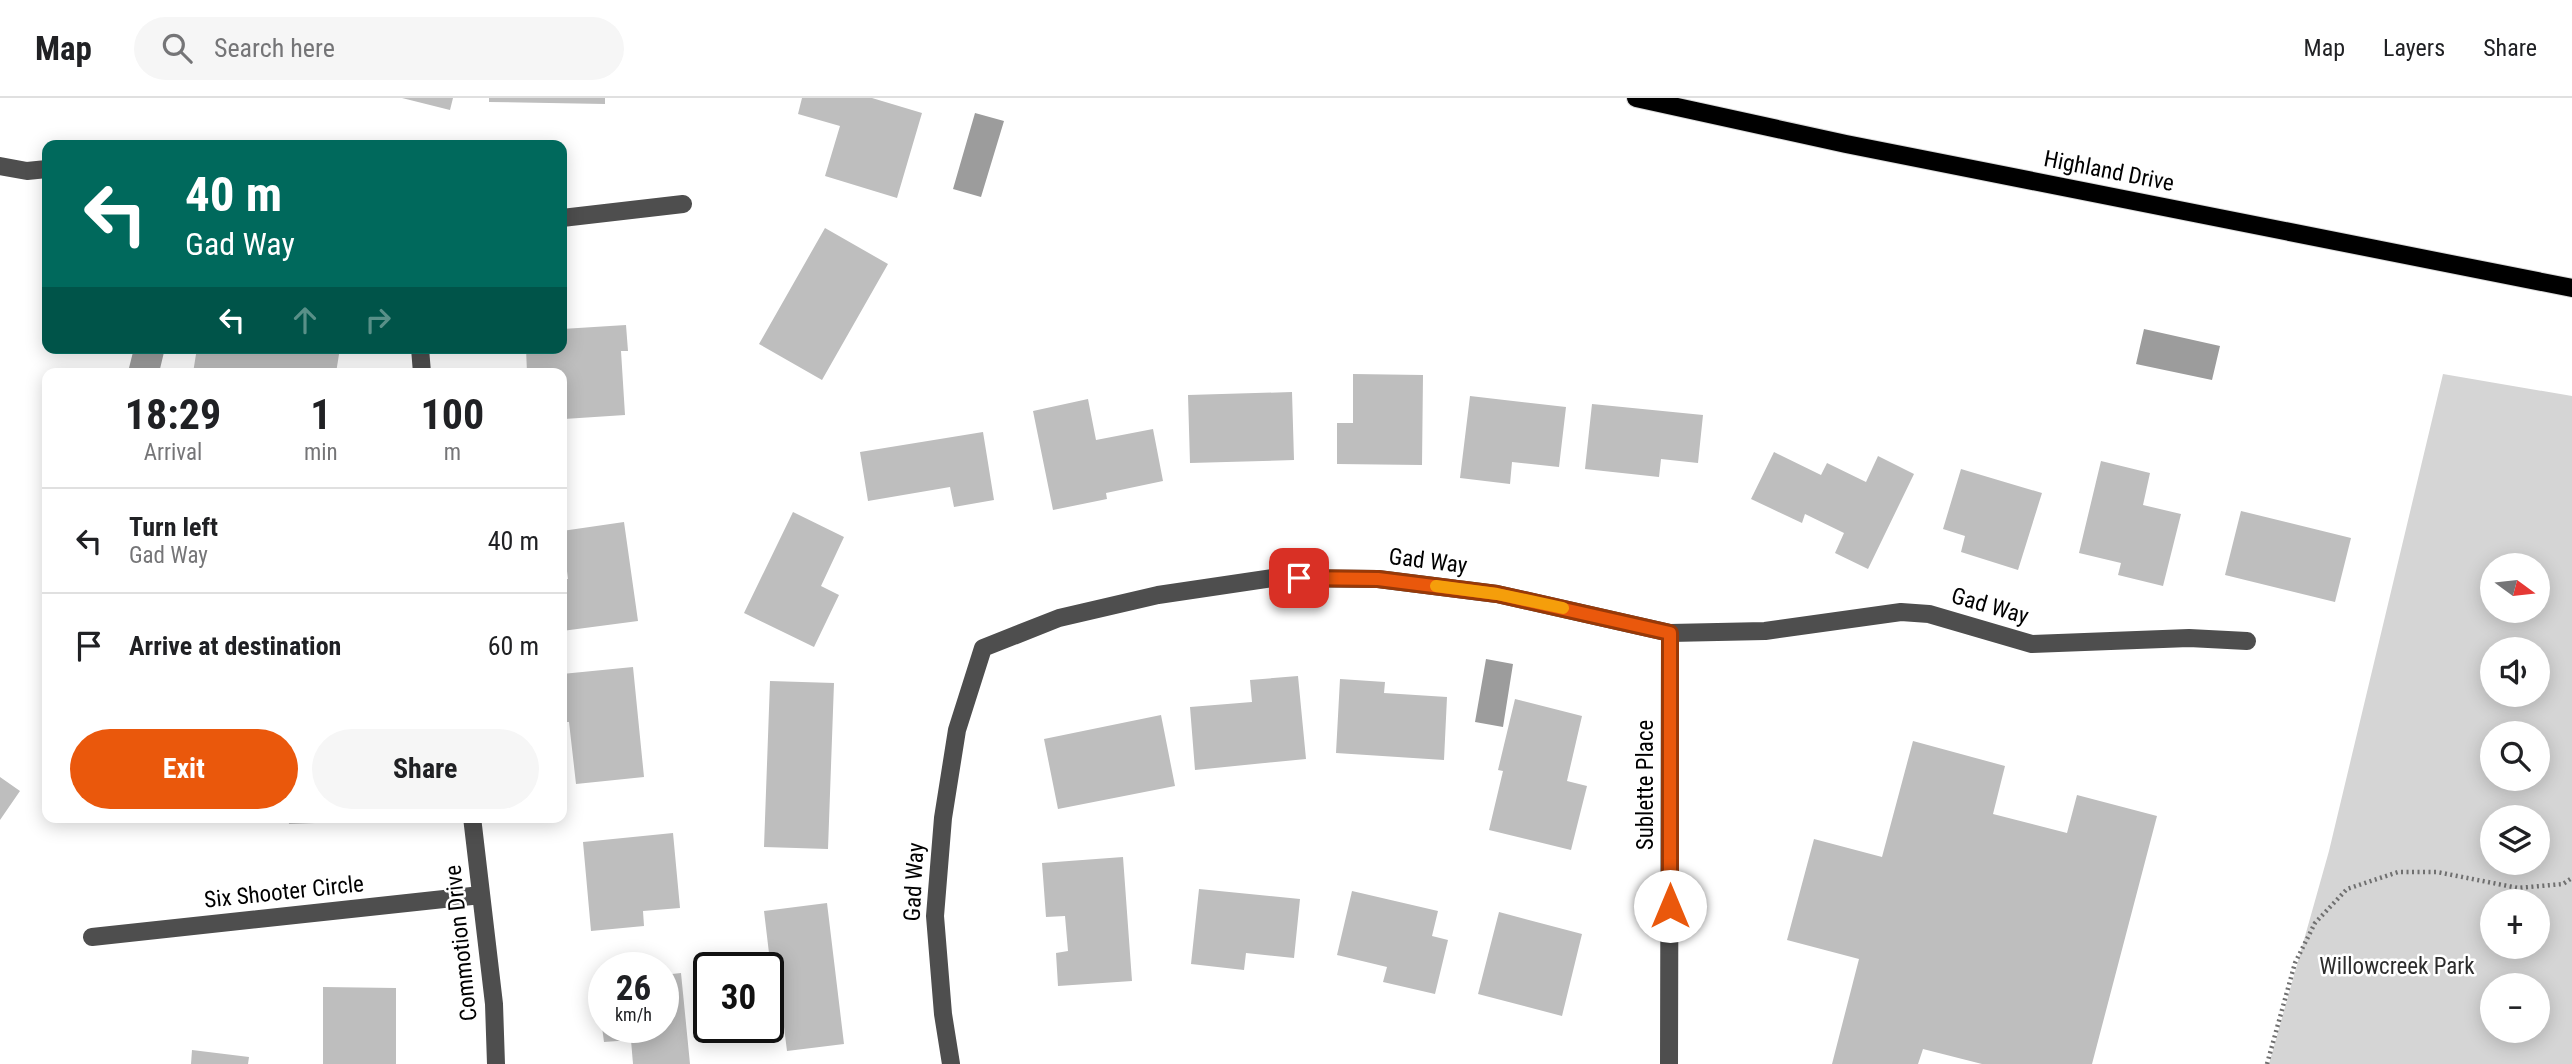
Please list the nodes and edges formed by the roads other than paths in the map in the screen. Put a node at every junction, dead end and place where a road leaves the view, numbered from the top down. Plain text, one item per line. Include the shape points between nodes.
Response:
1 (1636, 98) edge
2 (0, 166) edge
3 (42, 170) edge
4 (683, 204) dead end
5 (567, 217) edge
6 (2572, 288) edge
7 (1670, 633) junction
8 (2247, 641) dead end
9 (473, 823) edge
10 (481, 895) junction
11 (92, 937) dead end
12 (496, 1064) edge
13 (951, 1064) edge
14 (1669, 1064) edge

1 - 6 main road, Highland Drive
2 - 3 street
4 - 5 street
7 - 8 street, Gad Way via 1765,631 1901,612 1929,614 2032,644 2189,638
7 - 13 street, Gad Way via 1497,594 1378,579 1273,578 1059,618 982,648 957,730 943,818 935,916
7 - 14 street, Sublette Place
9 - 10 street, Commotion Drive
10 - 11 street, Six Shooter Circle
10 - 12 street, Commotion Drive

